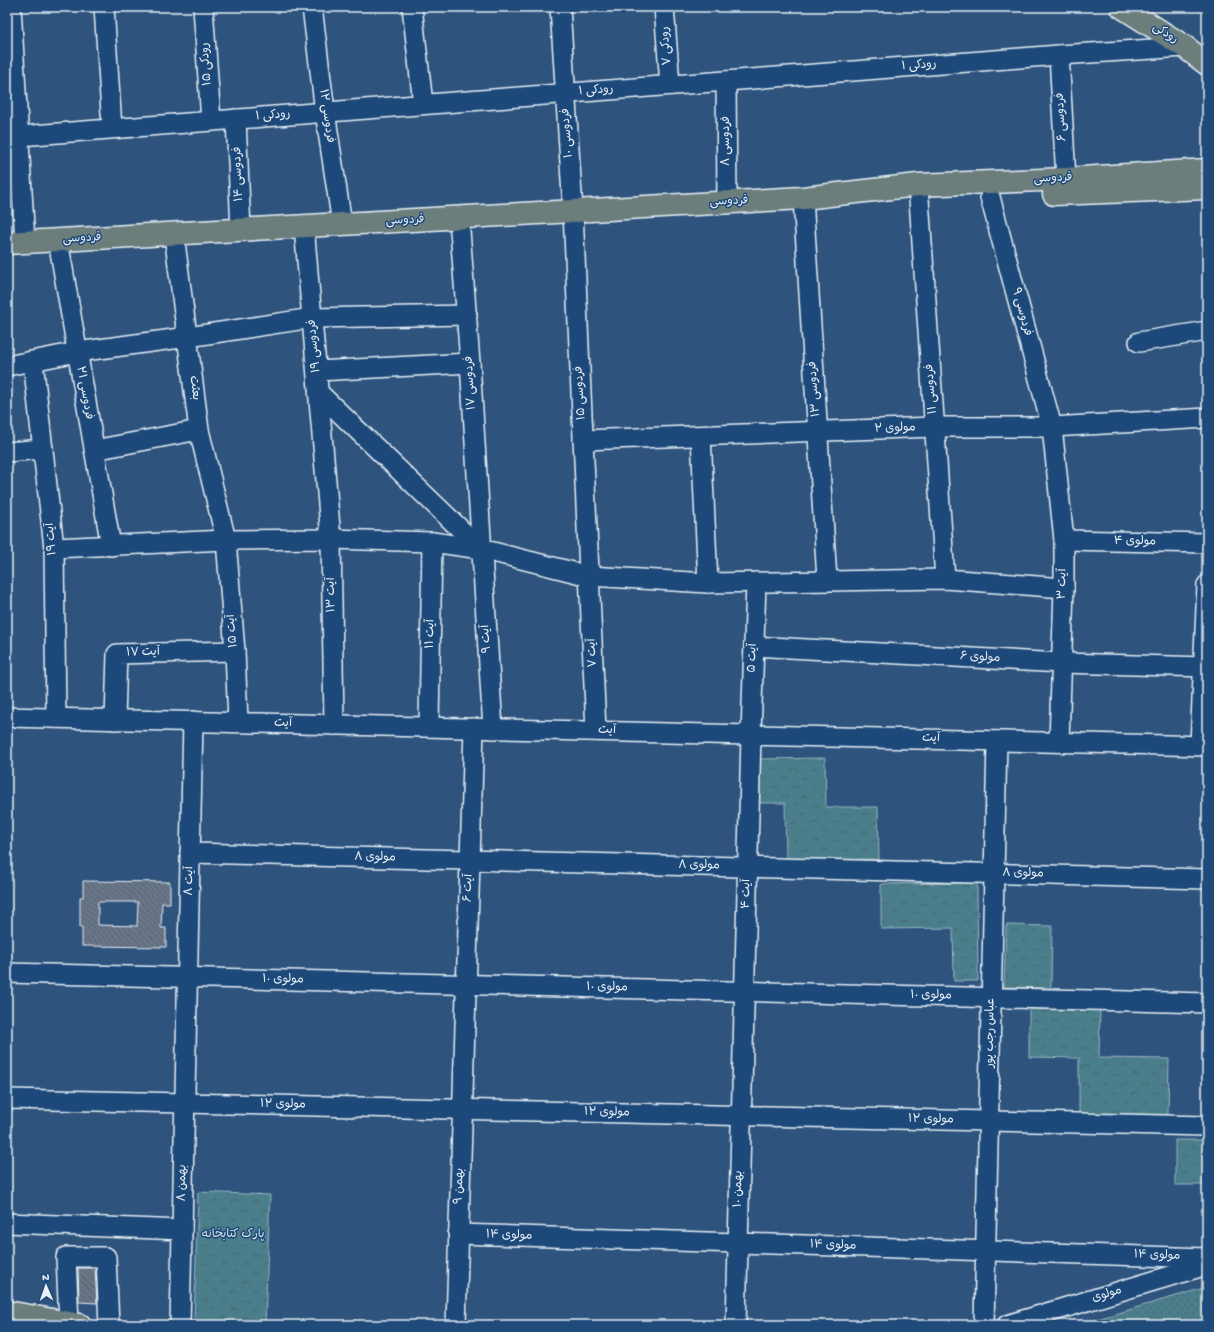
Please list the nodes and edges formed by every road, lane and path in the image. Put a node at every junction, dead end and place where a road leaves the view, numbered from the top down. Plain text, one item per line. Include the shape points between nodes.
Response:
1 (11, 7) edge
2 (104, 7) edge
3 (203, 7) edge
4 (312, 7) edge
5 (412, 7) edge
6 (560, 7) edge
7 (664, 7) edge
8 (1122, 7) edge
9 (1185, 47) junction
10 (1059, 55) junction
11 (1207, 64) edge
12 (726, 81) junction
13 (670, 85) junction
14 (565, 93) junction
15 (423, 104) junction
16 (325, 112) junction
17 (236, 119) junction
18 (211, 121) junction
19 (112, 128) junction
20 (13, 136) edge
21 (1207, 170) edge
22 (1066, 179) junction
23 (1207, 188) edge
24 (990, 197) junction
25 (803, 198) junction
26 (919, 199) junction
27 (727, 202) junction
28 (573, 211) junction
29 (459, 218) junction
30 (342, 224) junction
31 (304, 226) junction
32 (241, 230) junction
33 (174, 234) junction
34 (58, 240) junction
35 (16, 242) edge
36 (466, 315) junction
37 (312, 318) junction
38 (1207, 331) edge
39 (188, 338) junction
40 (1139, 342) dead end
41 (77, 352) junction
42 (33, 361) junction
43 (470, 363) junction
44 (7, 366) edge
45 (317, 371) junction
46 (319, 393) junction
47 (1207, 418) edge
48 (935, 427) junction
49 (1052, 427) junction
50 (199, 430) junction
51 (818, 432) junction
52 (701, 436) junction
53 (583, 440) junction
54 (43, 449) junction
55 (94, 450) junction
56 (7, 452) edge
57 (325, 466) joint
58 (331, 539) junction
59 (226, 540) junction
60 (1064, 540) junction
61 (432, 542) junction
62 (1207, 543) edge
63 (111, 546) junction
64 (54, 548) junction
65 (481, 549) junction
66 (589, 576) junction
67 (945, 579) junction
68 (828, 580) junction
69 (756, 582) junction
70 (708, 583) junction
71 (1207, 585) edge
72 (1064, 588) junction
73 (754, 646) junction
74 (235, 651) junction
75 (1062, 663) junction
76 (1205, 667) edge
77 (7, 717) edge
78 (56, 718) junction
79 (115, 720) junction
80 (193, 721) junction
81 (238, 722) junction
82 (334, 725) junction
83 (429, 727) junction
84 (474, 728) junction
85 (493, 729) junction
86 (596, 731) junction
87 (750, 735) junction
88 (997, 741) junction
89 (1059, 742) junction
90 (1204, 745) edge
91 (190, 853) junction
92 (470, 860) junction
93 (747, 867) junction
94 (994, 873) junction
95 (1207, 879) edge
96 (7, 973) edge
97 (188, 978) junction
98 (466, 985) junction
99 (744, 992) junction
100 (991, 998) junction
101 (1207, 1004) edge
102 (186, 1040) joint
103 (464, 1047) joint
104 (743, 1054) joint
105 (7, 1099) edge
106 (185, 1103) junction
107 (462, 1110) junction
108 (741, 1116) junction
109 (989, 1122) junction
110 (1207, 1126) edge
111 (7, 1223) edge
112 (182, 1230) junction
113 (458, 1234) junction
114 (738, 1243) junction
115 (986, 1250) junction
116 (1207, 1258) edge
117 (1207, 1266) edge
118 (7, 1312) edge
119 (74, 1324) edge
120 (109, 1325) edge
121 (180, 1325) edge
122 (456, 1325) edge
123 (736, 1325) edge
124 (984, 1325) edge
125 (1007, 1325) edge

1 - 20 street
2 - 19 street
3 - 18 street, رودکی ۱۵
4 - 16 street, فردوسی ۱۲
5 - 15 street
6 - 14 street, فردوسی ۱۰
7 - 13 street, رودکی ۷
8 - 9 main road, رودکی
9 - 10 street, رودکی ۱
9 - 11 main road, رودکی
10 - 12 street, رودکی ۱
10 - 22 street, فردوسی ۶
12 - 13 street, رودکی ۱
12 - 27 street, فردوسی ۸
13 - 14 street, رودکی ۱
14 - 15 street, رودکی ۱
14 - 28 street, فردوسی ۱۰
15 - 16 street, رودکی ۱
16 - 17 street, رودکی ۱
16 - 30 street, فردوسی ۱۲
17 - 18 street, رودکی ۱
17 - 32 street, فردوسی ۱۴
18 - 19 street, رودکی ۱
19 - 20 street, رودکی ۱
20 - 35 street
21 - 22 main road, فردوسی
22 - 25 main road, فردوسی via 918,185
23 - 24 main road, فردوسی
24 - 26 main road, فردوسی
24 - 49 street, فردوسی ۹
25 - 26 main road, فردوسی
25 - 27 main road, فردوسی
25 - 51 street, فردوسی ۱۳
26 - 48 street, فردوسی ۱۱
27 - 28 main road, فردوسی
28 - 29 main road, فردوسی
28 - 53 street, فردوسی ۱۵
29 - 30 main road, فردوسی
29 - 36 street, فردوسی ۱۷
30 - 31 main road, فردوسی
31 - 32 main road, فردوسی
31 - 37 street, فردوسی ۱۹
32 - 33 main road, فردوسی
33 - 34 main road, فردوسی
33 - 39 street, بعثت
34 - 35 main road, فردوسی
34 - 41 street, فردوسی ۲۱
36 - 37 street
36 - 43 street, فردوسی ۱۷
37 - 39 street
37 - 45 street, فردوسی ۱۹
38 - 40 street
39 - 41 street
39 - 50 street, بعثت
41 - 42 street
41 - 55 street, فردوسی ۲۱
42 - 44 street
42 - 54 street, آیت ۱۹
43 - 45 street
43 - 65 street, فردوسی ۱۷
45 - 46 street, فردوسی ۱۹
46 - 57 street, فردوسی ۱۹
46 - 65 street
47 - 49 street, مولوی ۲
48 - 49 street, مولوی ۲
48 - 51 street, مولوی ۲
48 - 67 street, فردوسی ۱۱
49 - 60 street, آیت ۳
50 - 55 street
50 - 59 street, بعثت
51 - 52 street, مولوی ۲
51 - 68 street, فردوسی ۱۳
52 - 53 street, مولوی ۲
52 - 70 street
53 - 66 street, فردوسی ۱۵
54 - 56 street
54 - 64 street, آیت ۱۹
55 - 63 street, فردوسی ۲۱
57 - 58 street, آیت ۱۳
58 - 59 street
58 - 61 street
58 - 82 street, آیت ۱۳
59 - 63 street
59 - 74 street, آیت ۱۵
60 - 62 street, مولوی ۴
60 - 72 street, آیت ۳
61 - 65 street
61 - 83 street, آیت ۱۱
63 - 64 street
64 - 78 street, آیت ۱۹
65 - 66 street
65 - 85 street, آیت ۹
66 - 70 street
66 - 86 street, آیت ۷
67 - 68 street
67 - 72 street
68 - 69 street
69 - 70 street
69 - 73 street, آیت ۵
71 - 76 street
72 - 75 street, آیت ۳
73 - 75 street, مولوی ۶
73 - 87 street, آیت ۵
74 - 79 street, آیت ۱۷ via 117,654
74 - 81 street, آیت ۱۵
75 - 76 street, مولوی ۶
75 - 89 street, آیت ۳
76 - 90 street
77 - 78 street, آیت
78 - 79 street, آیت
79 - 80 street, آیت
80 - 81 street, آیت
80 - 91 street, آیت ۸
81 - 82 street, آیت
82 - 83 street, آیت
83 - 84 street, آیت
84 - 85 street, آیت
84 - 92 street, آیت ۶
85 - 86 street, آیت
86 - 87 street, آیت
87 - 88 street, آیت
87 - 93 street, آیت ۴
88 - 89 street, آیت
88 - 94 street, عباس رجب پور
89 - 90 street, آیت
91 - 92 street, مولوی ۸
91 - 97 street, آیت ۸
92 - 93 street, مولوی ۸
92 - 98 street, آیت ۶
93 - 94 street, مولوی ۸
93 - 99 street, آیت ۴
94 - 95 street, مولوی ۸
94 - 100 street, عباس رجب پور
96 - 97 street, مولوی ۱۰
97 - 98 street, مولوی ۱۰
97 - 102 street, آیت ۸
98 - 99 street, مولوی ۱۰
98 - 103 street, آیت ۶
99 - 100 street, مولوی ۱۰
99 - 104 street, آیت ۴
100 - 101 street, مولوی ۱۰
100 - 109 street, عباس رجب پور
102 - 106 street, بهمن ۸
103 - 107 street, بهمن ۹
104 - 108 street, بهمن ۱۰
105 - 106 street, مولوی ۱۲
106 - 107 street, مولوی ۱۲
106 - 112 street, بهمن ۸
107 - 108 street, مولوی ۱۲
107 - 113 street, بهمن ۹
108 - 109 street, مولوی ۱۲
108 - 114 street, بهمن ۱۰
109 - 110 street, مولوی ۱۲
109 - 115 street, عباس رجب پور
111 - 112 street
112 - 121 street, بهمن ۸
113 - 114 street, مولوی ۱۴
113 - 122 street, بهمن ۹
114 - 115 street, مولوی ۱۴
114 - 123 street, بهمن ۱۰
115 - 116 street, مولوی ۱۴
115 - 124 street, عباس رجب پور
117 - 125 street, مولوی
118 - 119 main road
119 - 120 street via 66,1257 106,1257

